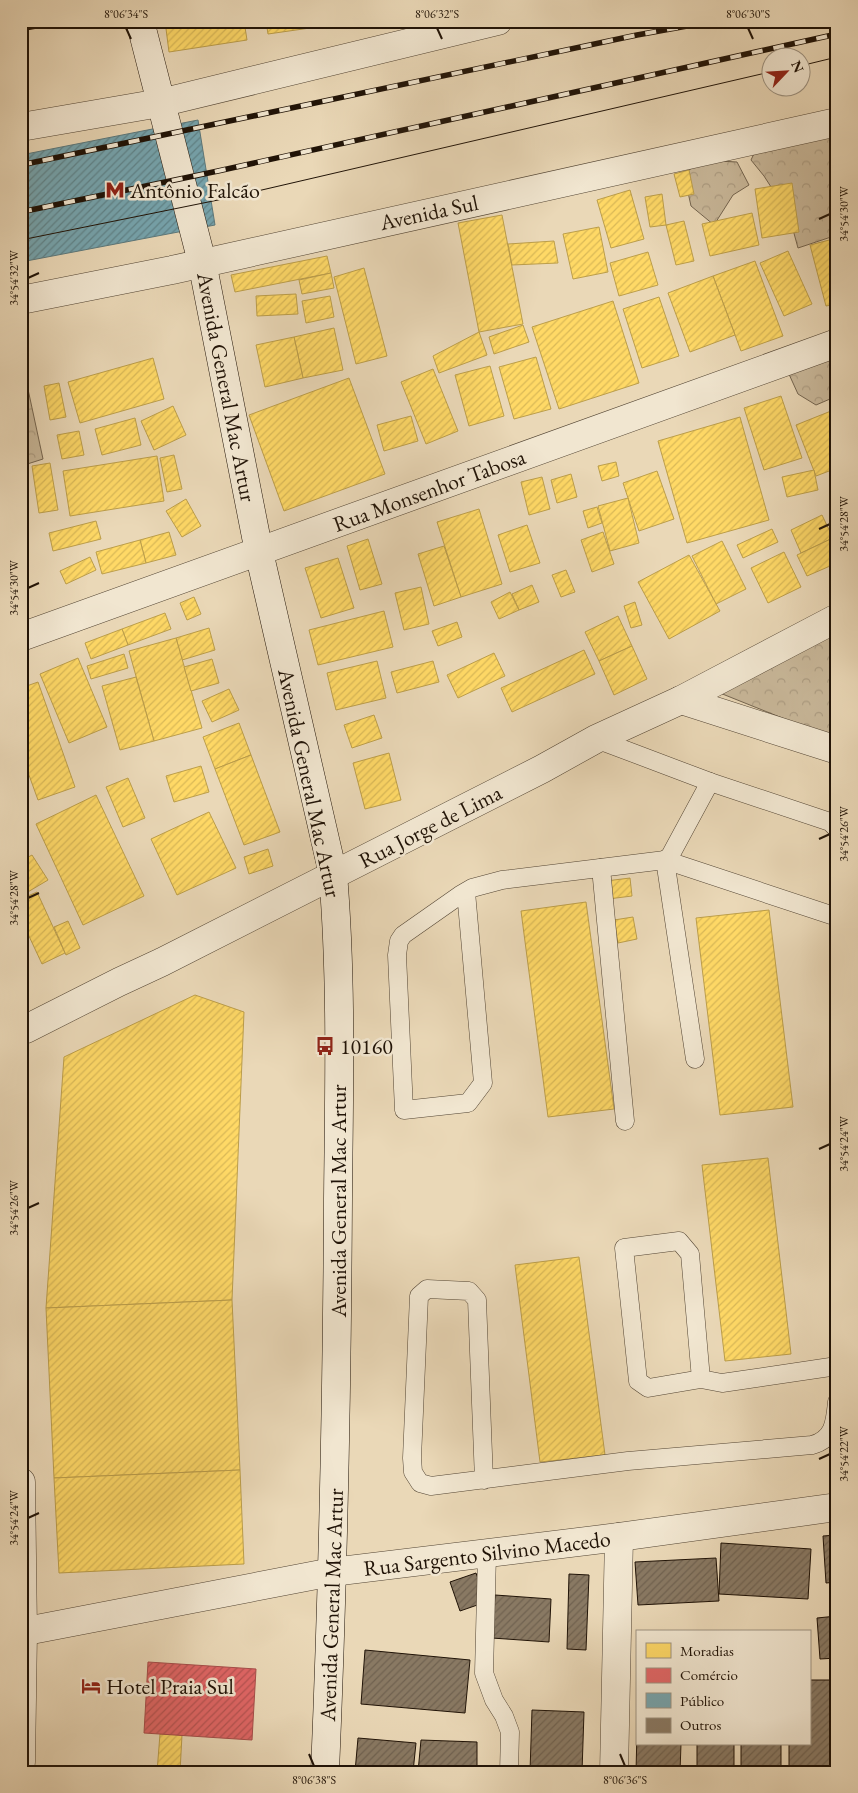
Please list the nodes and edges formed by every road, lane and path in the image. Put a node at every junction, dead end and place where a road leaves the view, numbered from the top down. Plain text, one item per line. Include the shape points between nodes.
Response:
1 (140, 21) edge
2 (498, 21) edge
3 (160, 103) junction
4 (837, 122) edge
5 (21, 127) edge
6 (202, 262) junction
7 (21, 300) edge
8 (837, 343) edge
9 (259, 552) junction
10 (837, 618) edge
11 (21, 637) edge
12 (681, 700) junction
13 (596, 739) junction
14 (837, 750) edge
15 (710, 782) junction
16 (837, 829) edge
17 (665, 860) junction
18 (601, 868) junction
19 (333, 874) junction
20 (466, 892) junction
21 (837, 917) edge
22 (23, 1036) edge
23 (695, 1059) dead end
24 (625, 1121) dead end
25 (837, 1366) edge
26 (701, 1379) junction
27 (837, 1402) edge
28 (484, 1480) junction
29 (21, 1482) edge
30 (837, 1507) edge
31 (619, 1537) junction
32 (487, 1554) junction
33 (332, 1572) junction
34 (22, 1632) edge
35 (21, 1762) edge
36 (325, 1772) edge
37 (509, 1772) edge
38 (614, 1772) edge

1 - 3 street, Avenida General Mac Artur
2 - 3 street
3 - 5 street
3 - 6 street, Avenida General Mac Artur
4 - 6 street, Avenida Sul
6 - 7 street, Avenida Sul
6 - 9 street, Avenida General Mac Artur
8 - 9 street, Rua Monsenhor Tabosa
9 - 11 street, Rua Monsenhor Tabosa
9 - 19 street, Avenida General Mac Artur
10 - 12 street, Rua Jorge de Lima
12 - 13 street, Rua Jorge de Lima
12 - 14 street
13 - 15 lane
13 - 19 street, Rua Jorge de Lima
15 - 16 lane via 830,822
15 - 17 lane
17 - 18 lane
17 - 21 lane
17 - 23 lane
18 - 20 lane via 502,880
18 - 24 lane
19 - 22 street, Rua Jorge de Lima via 119,982
19 - 33 street, Avenida General Mac Artur via 338,928 339,1009
20 - 20 lane via 483,1083 468,1103 404,1110 400,941 408,930
25 - 26 lane via 722,1383
26 - 26 lane via 648,1388 638,1381 624,1248 679,1241 690,1254
27 - 28 lane via 831,1432 823,1442 812,1445 628,1461
28 - 28 lane via 431,1486 420,1483 414,1472 419,1296 427,1289 470,1291 477,1300
29 - 34 street
30 - 31 street, Rua Sargento Silvino Macedo
31 - 32 street, Rua Sargento Silvino Macedo
31 - 38 street
32 - 33 street, Rua Sargento Silvino Macedo
32 - 37 lane via 484,1673 510,1732
33 - 34 street, Rua Sargento Silvino Macedo
33 - 36 street, Avenida General Mac Artur
34 - 35 street

